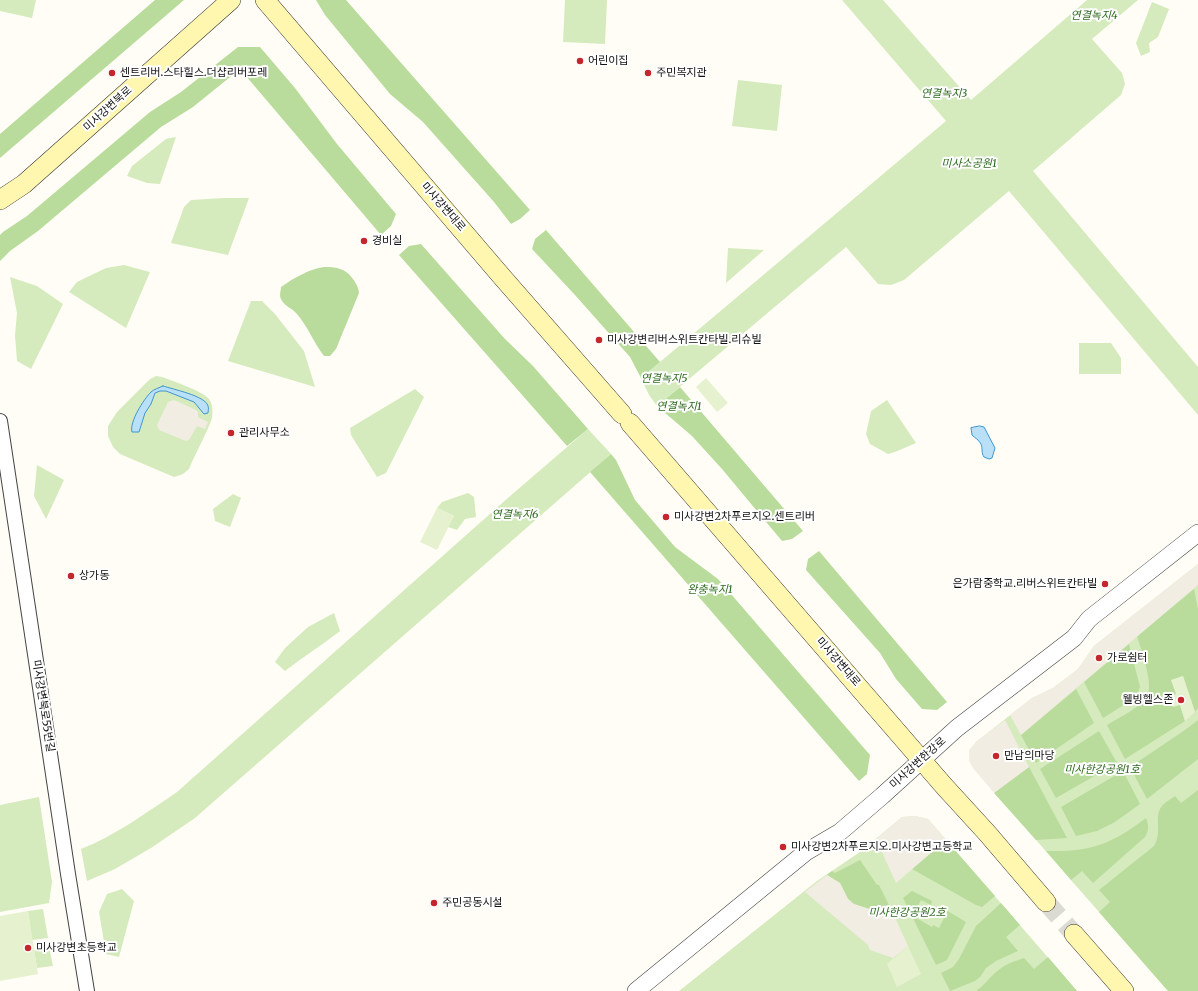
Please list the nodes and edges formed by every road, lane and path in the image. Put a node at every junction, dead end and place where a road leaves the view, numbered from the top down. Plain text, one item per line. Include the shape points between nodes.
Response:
1 (231, 0) edge
2 (265, 0) edge
3 (0, 200) edge
4 (0, 421) edge
5 (1198, 533) edge
6 (922, 759) junction
7 (1046, 902) tunnel mouth
8 (1074, 934) tunnel mouth
9 (87, 991) edge
10 (636, 991) edge
11 (1124, 991) edge

1 - 3 main road, 미사강변북로 via 24,184
2 - 6 main road, 미사강변대로
4 - 9 street, 미사강변북로55번길
5 - 6 street, 미사강변한강로 via 1090,620 1074,638 957,728
6 - 7 main road, 미사강변대로
6 - 10 street, 미사강변한강로 via 840,832 806,852
8 - 11 main road

